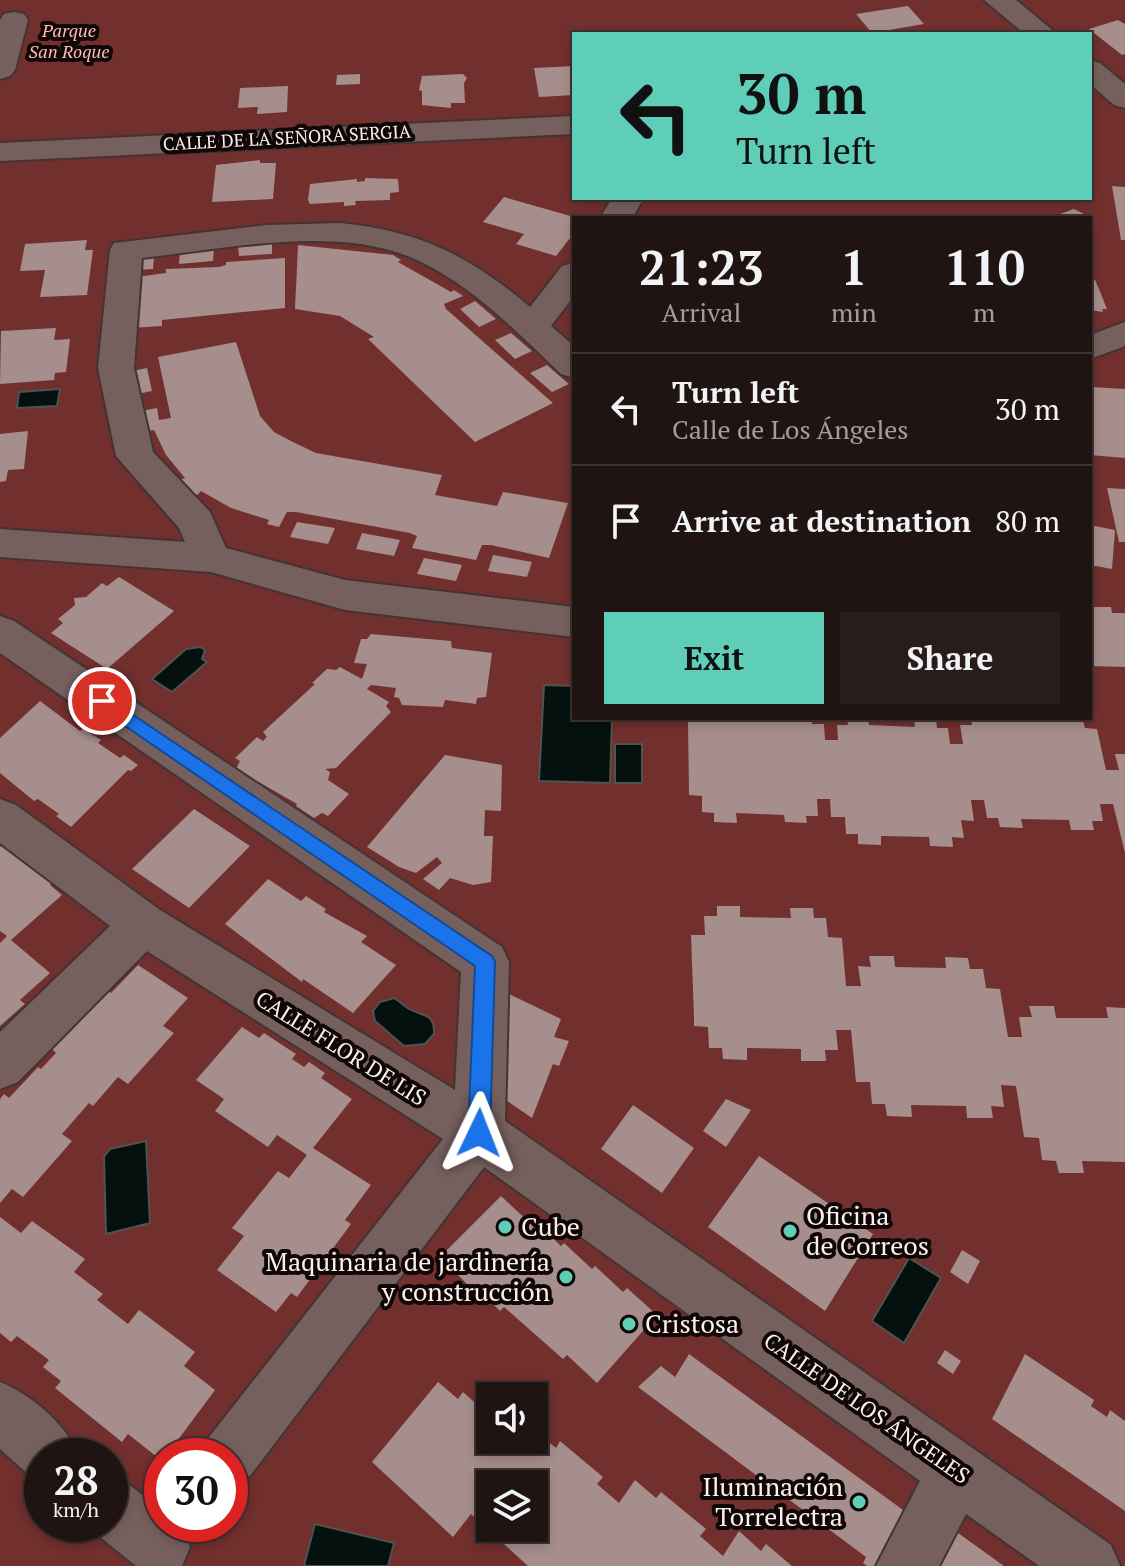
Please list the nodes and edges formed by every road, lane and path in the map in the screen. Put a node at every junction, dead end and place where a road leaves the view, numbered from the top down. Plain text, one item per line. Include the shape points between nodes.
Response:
1 (998, 0) edge
2 (14, 20) dead end
3 (1040, 32) edge
4 (0, 70) edge
5 (1092, 71) edge
6 (1125, 100) edge
7 (1092, 103) edge
8 (572, 125) edge
9 (0, 152) edge
10 (572, 276) edge
11 (532, 327) junction
12 (1125, 333) edge
13 (1092, 347) edge
14 (572, 364) edge
15 (7, 554) edge
16 (211, 558) junction
17 (572, 622) edge
18 (0, 632) edge
19 (0, 818) edge
20 (143, 924) junction
21 (0, 1066) edge
22 (479, 1133) junction
23 (0, 1410) edge
24 (30, 1438) edge
25 (244, 1438) edge
26 (957, 1472) junction
27 (128, 1519) edge
28 (167, 1546) edge
29 (906, 1566) edge
30 (1090, 1566) edge

1 - 3 street
2 - 4 street
5 - 6 street
6 - 7 street
8 - 9 street, CALLE DE LA SEÑORA SERGIA
10 - 11 street
11 - 14 street
11 - 16 street via 448,263 406,244 298,233 126,250 116,368 135,456 196,522
12 - 13 street
15 - 16 street
16 - 17 street via 345,595
18 - 22 street via 485,962
19 - 20 street, CALLE FLOR DE LIS
20 - 21 street
20 - 22 street, CALLE FLOR DE LIS
22 - 25 street
22 - 26 street, CALLE DE LOS ÁNGELES
23 - 24 street
26 - 29 street
26 - 30 street, CALLE DE LOS ÁNGELES
27 - 28 street

